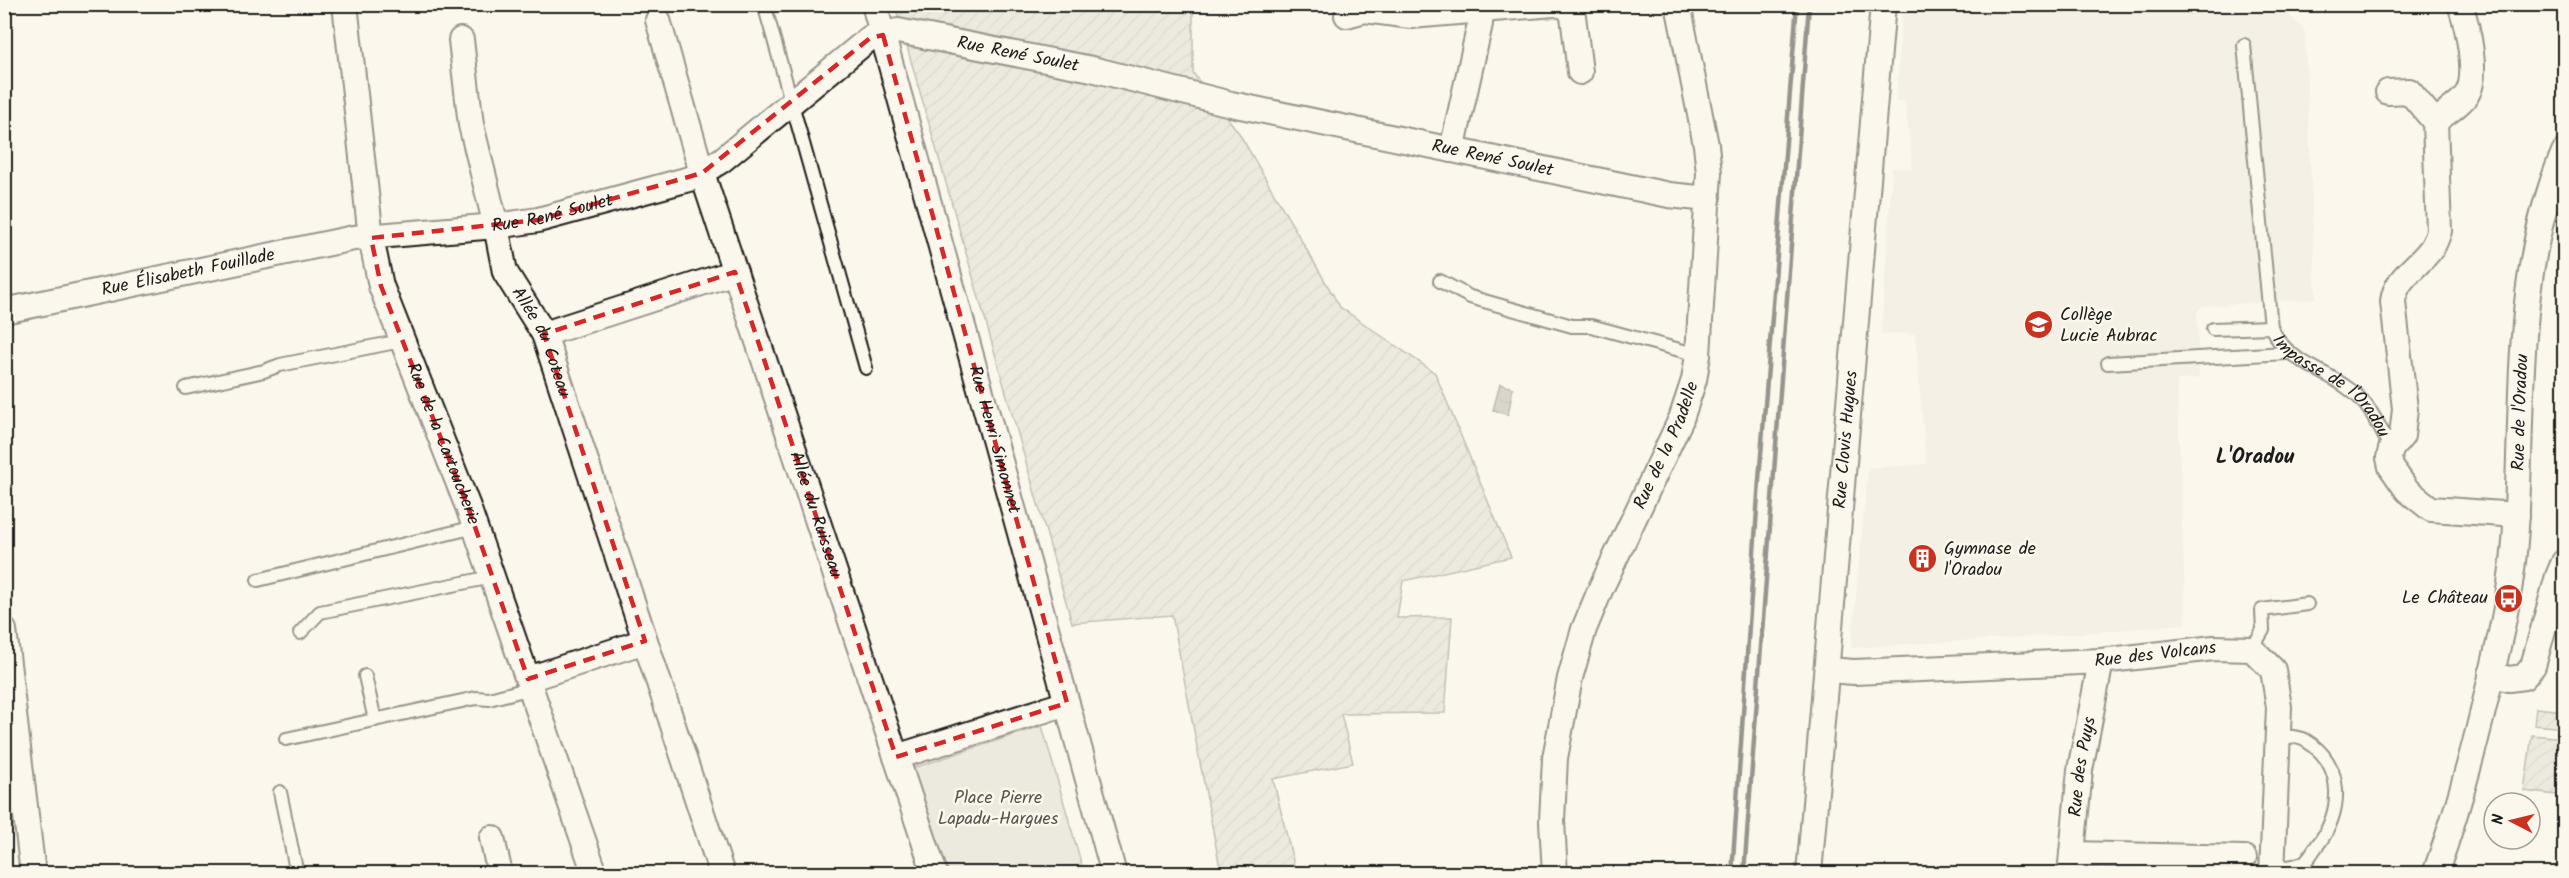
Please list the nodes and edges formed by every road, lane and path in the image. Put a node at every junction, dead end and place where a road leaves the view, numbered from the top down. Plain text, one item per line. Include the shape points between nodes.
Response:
1 (345, 4) edge
2 (764, 4) edge
3 (874, 4) edge
4 (1555, 4) edge
5 (1678, 4) edge
6 (1883, 4) edge
7 (2460, 4) edge
8 (1481, 10) junction
9 (1347, 15) dead end
10 (658, 20) dead end
11 (882, 35) junction
12 (461, 40) dead end
13 (2244, 45) dead end
14 (1580, 72) dead end
15 (2388, 92) dead end
16 (792, 103) junction
17 (2435, 122) junction
18 (1452, 150) junction
19 (2565, 152) edge
20 (702, 173) junction
21 (1708, 199) junction
22 (496, 226) junction
23 (371, 238) junction
24 (735, 272) junction
25 (1440, 281) dead end
26 (4, 310) edge
27 (2271, 327) junction
28 (2213, 329) dead end
29 (544, 334) junction
30 (401, 341) junction
31 (2287, 353) junction
32 (1698, 355) junction
33 (2108, 363) dead end
34 (866, 368) dead end
35 (186, 388) dead end
36 (2391, 448) junction
37 (2517, 515) junction
38 (475, 527) junction
39 (2565, 562) edge
40 (492, 577) junction
41 (258, 580) dead end
42 (2307, 604) dead end
43 (4, 630) edge
44 (300, 633) dead end
45 (645, 641) junction
46 (2252, 649) junction
47 (2101, 661) junction
48 (1827, 670) junction
49 (2492, 674) junction
50 (365, 676) dead end
51 (529, 684) junction
52 (1067, 703) junction
53 (375, 720) junction
54 (2278, 736) junction
55 (286, 739) dead end
56 (897, 757) junction
57 (280, 792) dead end
58 (492, 838) dead end
59 (2244, 858) dead end
60 (2071, 864) edge
61 (2272, 871) edge
62 (33, 873) edge
63 (297, 873) edge
64 (500, 873) edge
65 (595, 873) edge
66 (722, 873) edge
67 (935, 873) edge
68 (1114, 873) edge
69 (1555, 873) edge
70 (1809, 873) edge
71 (2435, 873) edge

1 - 23 street, Rue de la Cartoucherie
2 - 16 lane
3 - 11 street, Rue Henri Simonnet
4 - 8 street
4 - 14 street via 1568,7 1574,16
5 - 21 street, Rue de la Pradelle via 1706,145
6 - 48 street, Rue Clovis Hugues
7 - 17 street via 2470,34 2471,80 2467,94
8 - 9 street via 1411,16 1365,10
8 - 18 street
10 - 20 street, Allée du Ruisseau
11 - 16 street, Rue René Soulet via 870,38
11 - 18 street, Rue René Soulet via 898,31 1092,69 1231,104
11 - 52 street, Rue Henri Simonnet
12 - 22 street, Allée du Coteau via 471,125
13 - 27 lane
15 - 17 street via 2409,91
16 - 20 street, Rue René Soulet
16 - 34 lane
17 - 36 street via 2439,231 2432,248 2394,291 2405,409 2402,436
18 - 21 street, Rue René Soulet via 1669,195
19 - 37 street, Rue de l'Oradou via 2540,223 2524,313
20 - 22 street, Rue René Soulet via 538,220
20 - 24 street, Allée du Ruisseau
21 - 32 street, Rue de la Pradelle
22 - 23 street, Rue René Soulet
22 - 29 street, Allée du Coteau via 505,272
23 - 26 street, Rue Élisabeth Fouillade via 354,238
23 - 30 street, Rue de la Cartoucherie via 381,286
24 - 29 street
24 - 56 street, Allée du Ruisseau
25 - 32 lane via 1470,297
27 - 28 lane, Impasse de l'Oradou
27 - 31 lane, Impasse de l'Oradou
29 - 45 street, Allée du Coteau
30 - 35 lane
30 - 38 street, Rue de la Cartoucherie
31 - 33 lane
31 - 36 lane, Impasse de l'Oradou via 2350,389 2370,409
32 - 69 street, Rue de la Pradelle via 1688,400 1601,588 1570,678 1555,758
36 - 37 street, Impasse de l'Oradou via 2391,467 2407,490 2431,510
37 - 49 street, Rue de l'Oradou via 2509,598
38 - 40 street, Rue de la Cartoucherie
38 - 41 lane
39 - 49 street via 2533,666 2524,677 2509,679
40 - 44 lane via 320,612
40 - 51 street, Rue de la Cartoucherie
42 - 46 lane via 2262,610 2263,630
43 - 62 street
45 - 51 street
45 - 66 street, Allée du Coteau
46 - 47 street, Rue des Volcans via 2214,648
46 - 54 street via 2273,670 2279,707
47 - 48 street, Rue des Volcans
47 - 60 street, Rue des Puys via 2080,770
48 - 70 street, Rue Clovis Hugues
49 - 71 street, Rue de l'Oradou via 2463,792
50 - 53 lane
51 - 53 lane via 489,699 476,698
51 - 65 street, Rue de la Cartoucherie
52 - 56 street
52 - 68 street, Rue Henri Simonnet
53 - 55 lane
54 - 61 street
54 - 61 lane via 2303,738 2324,755 2337,785 2337,806 2327,834 2305,861
56 - 67 street, Allée du Ruisseau
57 - 63 lane
58 - 64 street
59 - 60 street

